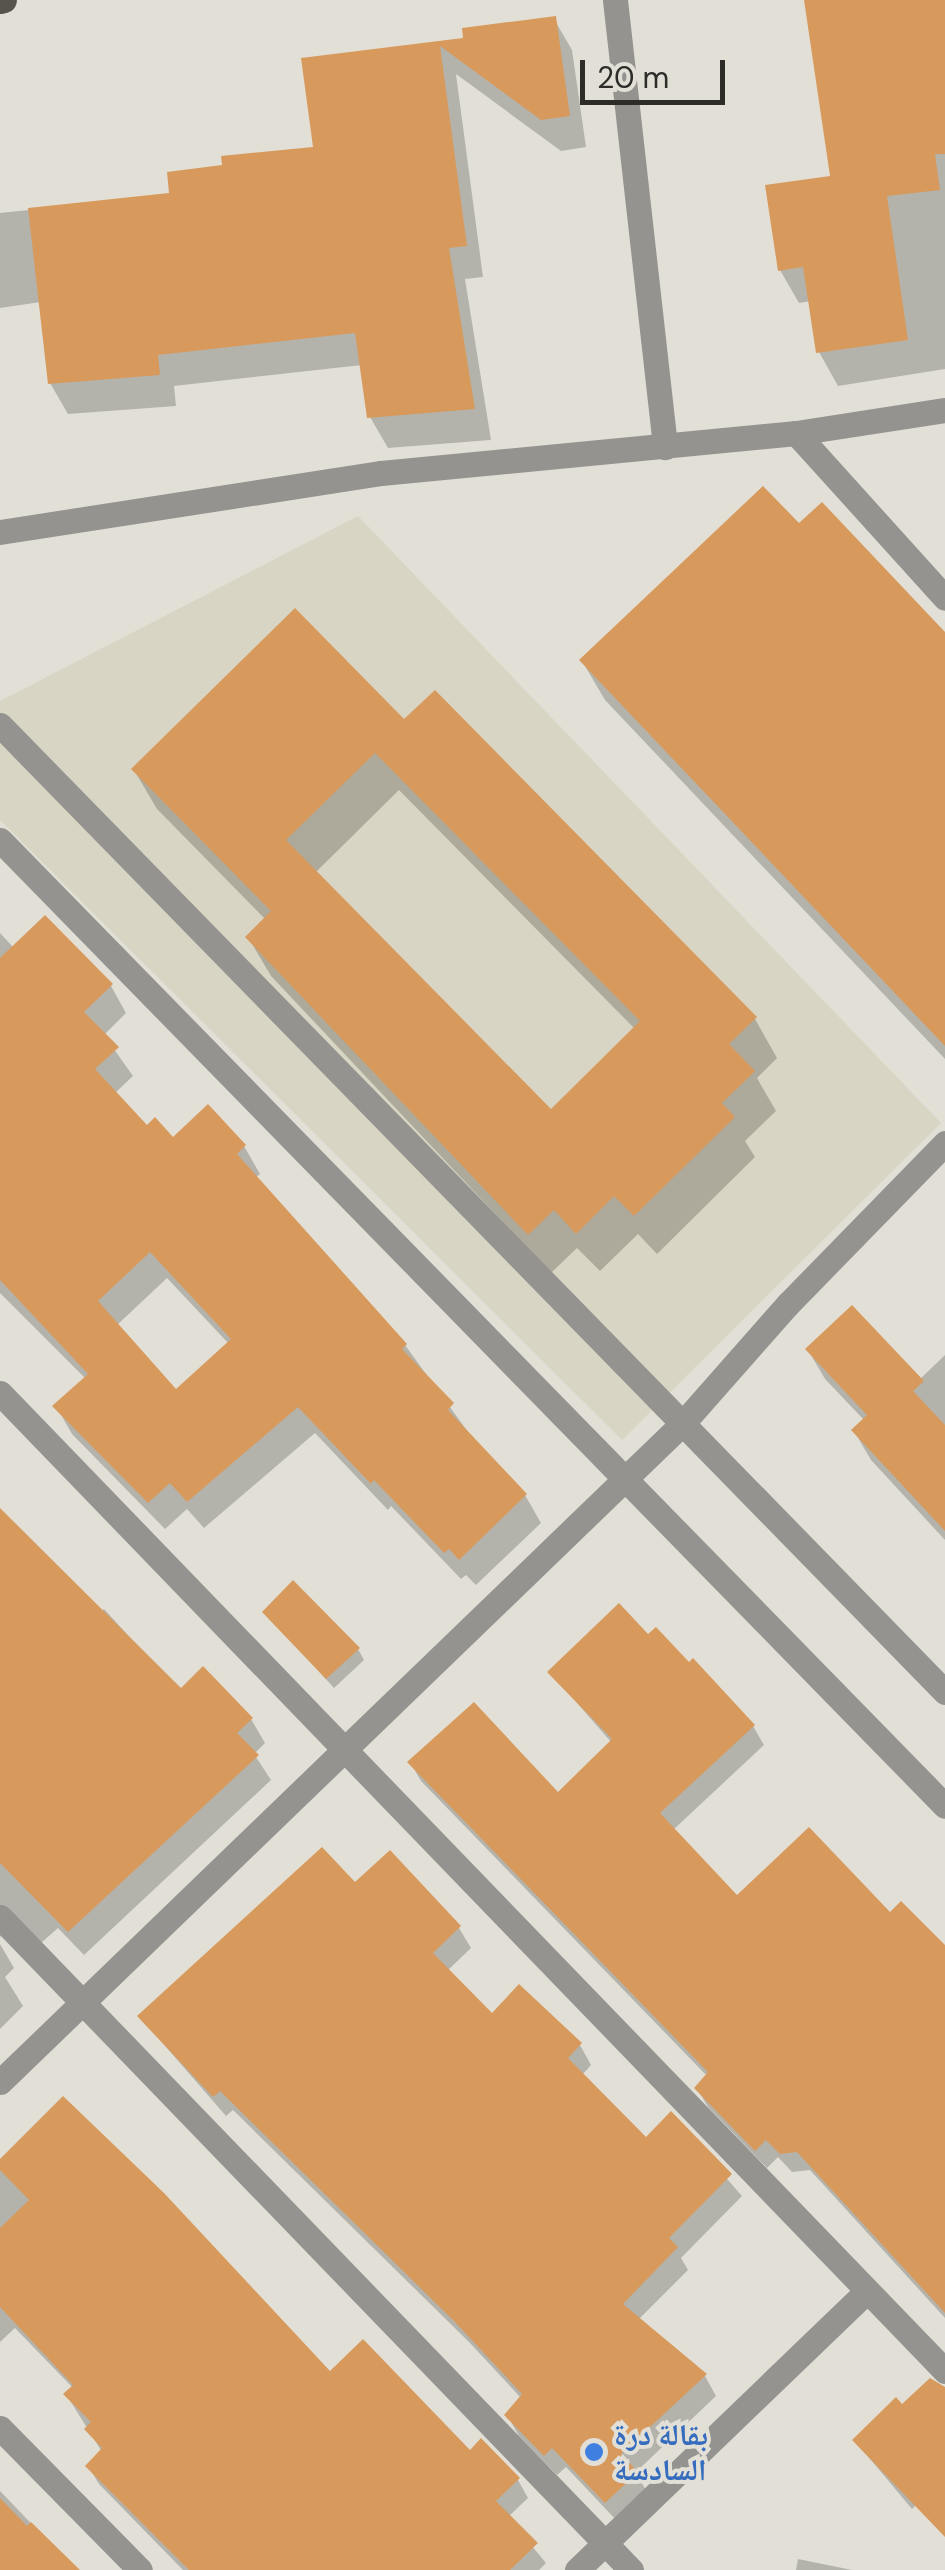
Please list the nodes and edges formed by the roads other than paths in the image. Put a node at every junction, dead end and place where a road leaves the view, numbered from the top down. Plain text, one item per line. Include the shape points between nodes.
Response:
1 (615, 0) edge
2 (945, 410) edge
3 (796, 433) junction
4 (665, 447) junction
5 (0, 532) edge
6 (945, 598) edge
7 (0, 725) edge
8 (0, 840) edge
9 (945, 1143) edge
10 (0, 1393) edge
11 (683, 1424) junction
12 (623, 1478) junction
13 (945, 1692) edge
14 (345, 1756) junction
15 (945, 1806) edge
16 (0, 1917) edge
17 (83, 2002) junction
18 (0, 2082) edge
19 (866, 2292) junction
20 (945, 2371) edge
21 (0, 2428) edge
22 (604, 2542) junction
23 (140, 2570) edge
24 (577, 2570) edge
25 (631, 2570) edge

1 - 4 street
2 - 3 street
3 - 4 street
3 - 6 street
4 - 5 street via 381,473
7 - 11 street
8 - 12 street
9 - 11 street via 788,1304
10 - 14 street
11 - 12 street
11 - 13 street
12 - 14 street
12 - 15 street
14 - 17 street
14 - 19 street
16 - 17 street
17 - 18 street
17 - 22 street
19 - 20 street
19 - 22 street
21 - 23 street
22 - 24 street
22 - 25 street

